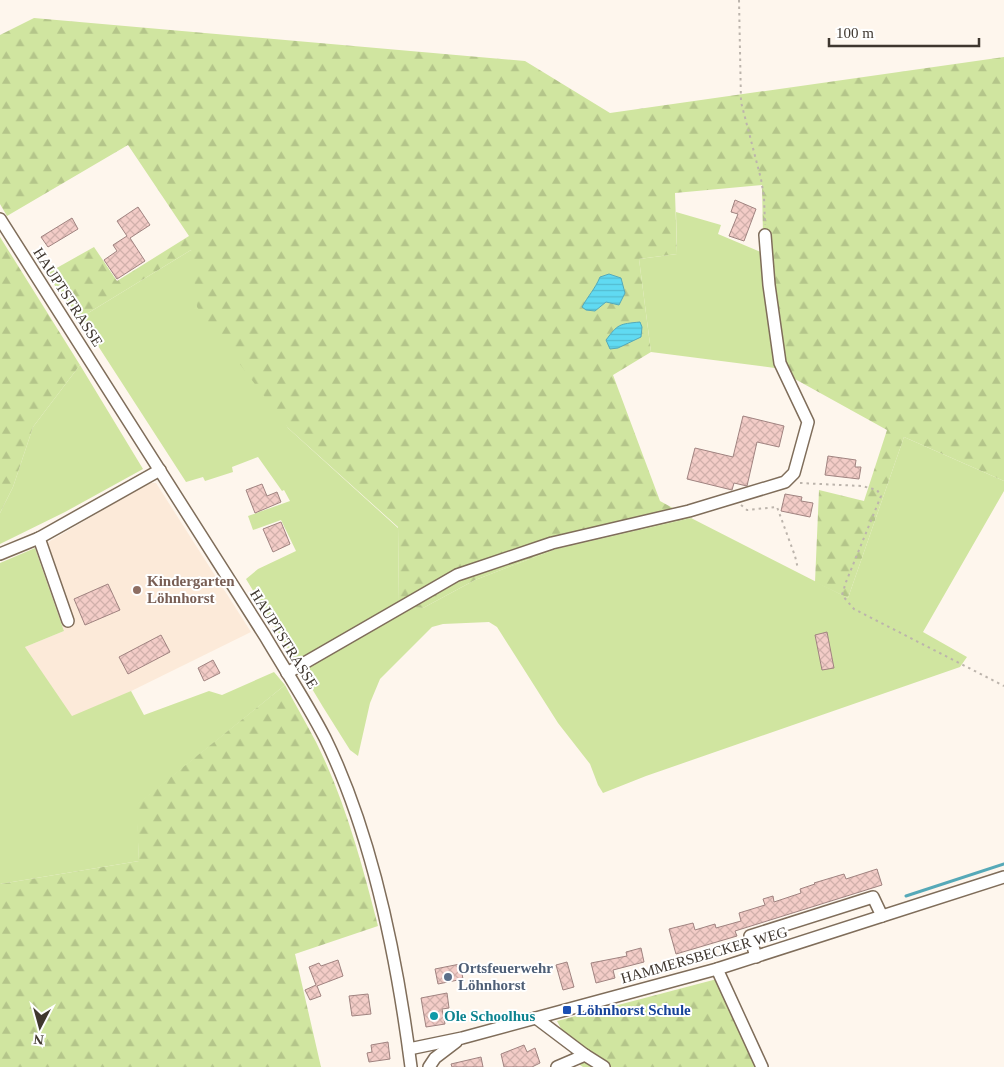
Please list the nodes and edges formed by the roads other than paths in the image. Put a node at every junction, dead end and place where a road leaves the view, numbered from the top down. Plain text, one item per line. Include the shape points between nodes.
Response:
1 (0, 219) edge
2 (765, 235) road end
3 (160, 470) junction
4 (39, 538) junction
5 (0, 554) edge
6 (68, 621) dead end
7 (287, 673) junction
8 (1004, 878) edge
9 (882, 916) junction
10 (756, 957) junction
11 (716, 969) junction
12 (536, 1018) junction
13 (462, 1038) junction
14 (408, 1049) junction
15 (585, 1055) junction
16 (411, 1067) edge
17 (429, 1067) edge
18 (558, 1067) edge
19 (604, 1067) edge
20 (762, 1067) edge

1 - 3 street, HAUPTSTRASSE
2 - 7 street via 780,363 808,422 794,473 785,482 689,511 552,543 457,575
3 - 4 street
3 - 7 street, HAUPTSTRASSE
4 - 5 street
4 - 6 street
7 - 14 street, HAUPTSTRASSE via 325,738 351,801 389,934
8 - 9 street, HAMMERSBECKER WEG
9 - 10 street, HAMMERSBECKER WEG
9 - 10 street via 873,897 750,936
10 - 11 street, HAMMERSBECKER WEG
11 - 12 street, HAMMERSBECKER WEG
11 - 20 street
12 - 13 street, HAMMERSBECKER WEG
12 - 15 street
13 - 14 street, HAMMERSBECKER WEG
13 - 17 street via 435,1058
14 - 16 street, HAUPTSTRASSE
15 - 18 street
15 - 19 street

